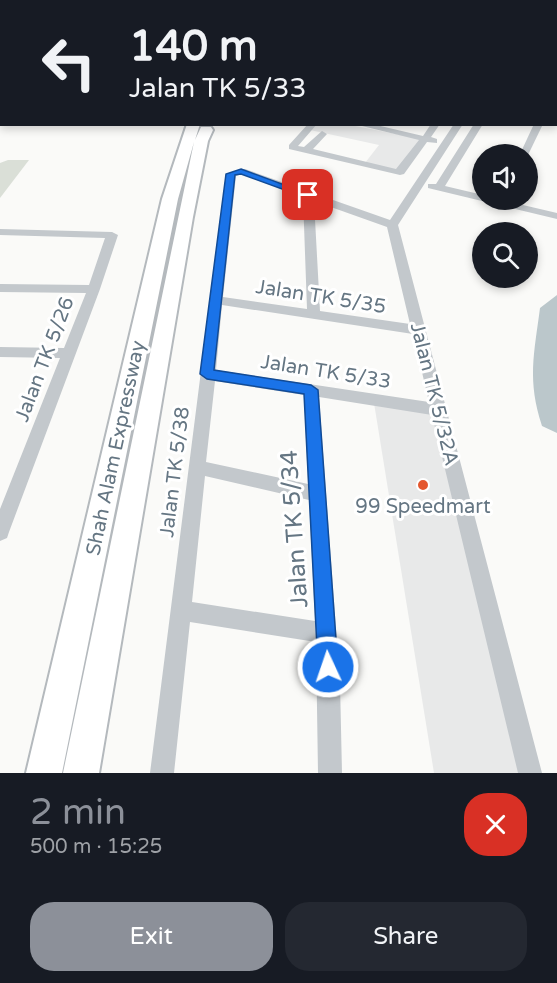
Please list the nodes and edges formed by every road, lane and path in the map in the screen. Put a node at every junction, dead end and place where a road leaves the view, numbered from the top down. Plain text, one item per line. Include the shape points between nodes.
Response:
1 (193, 126) edge
2 (208, 126) edge
3 (311, 126) edge
4 (379, 126) edge
5 (411, 126) edge
6 (458, 126) edge
7 (478, 126) edge
8 (536, 126) edge
9 (431, 131) edge
10 (322, 134) dead end
11 (447, 143) junction
12 (528, 144) edge
13 (306, 151) junction
14 (421, 183) junction
15 (440, 187) junction
16 (308, 195) junction
17 (472, 195) edge
18 (535, 210) edge
19 (557, 216) edge
20 (392, 225) junction
21 (0, 232) edge
22 (0, 288) edge
23 (94, 289) junction
24 (216, 300) junction
25 (314, 315) junction
26 (419, 330) junction
27 (0, 352) edge
28 (69, 353) junction
29 (207, 374) junction
30 (311, 390) junction
31 (439, 410) junction
32 (196, 467) junction
33 (7, 493) edge
34 (317, 494) junction
35 (0, 532) edge
36 (179, 610) junction
37 (326, 633) junction
38 (46, 765) edge
39 (82, 768) edge
40 (534, 770) edge
41 (162, 773) edge
42 (330, 773) edge

1 - 38 highway, Shah Alam Expressway via 170,199
2 - 39 highway, Shah Alam Expressway via 201,141 185,217
3 - 13 street via 292,145
4 - 9 street
5 - 9 street
6 - 11 street
7 - 15 street
8 - 12 street
9 - 11 street
9 - 13 street via 400,172
10 - 13 street
11 - 14 street
14 - 15 street
14 - 20 street
15 - 17 street
16 - 20 street
16 - 24 street, Jalan TK 5/38 via 233,171
16 - 25 street
18 - 19 street
20 - 26 street, Jalan TK 5/32A
21 - 23 street, Jalan TK 5/26 via 112,235
22 - 23 street
23 - 28 street, Jalan TK 5/26
24 - 25 street, Jalan TK 5/35
24 - 29 street, Jalan TK 5/38
25 - 26 street, Jalan TK 5/35
26 - 31 street, Jalan TK 5/32A
27 - 28 street
28 - 33 street, Jalan TK 5/26
29 - 30 street, Jalan TK 5/33
29 - 32 street, Jalan TK 5/38
30 - 31 street, Jalan TK 5/33
30 - 34 street, Jalan TK 5/34
31 - 40 street, Jalan TK 5/32A
32 - 34 street
32 - 36 street, Jalan TK 5/38
33 - 35 street, Jalan TK 5/26
34 - 37 street, Jalan TK 5/34
36 - 37 street
36 - 41 street, Jalan TK 5/38
37 - 42 street, Jalan TK 5/34

